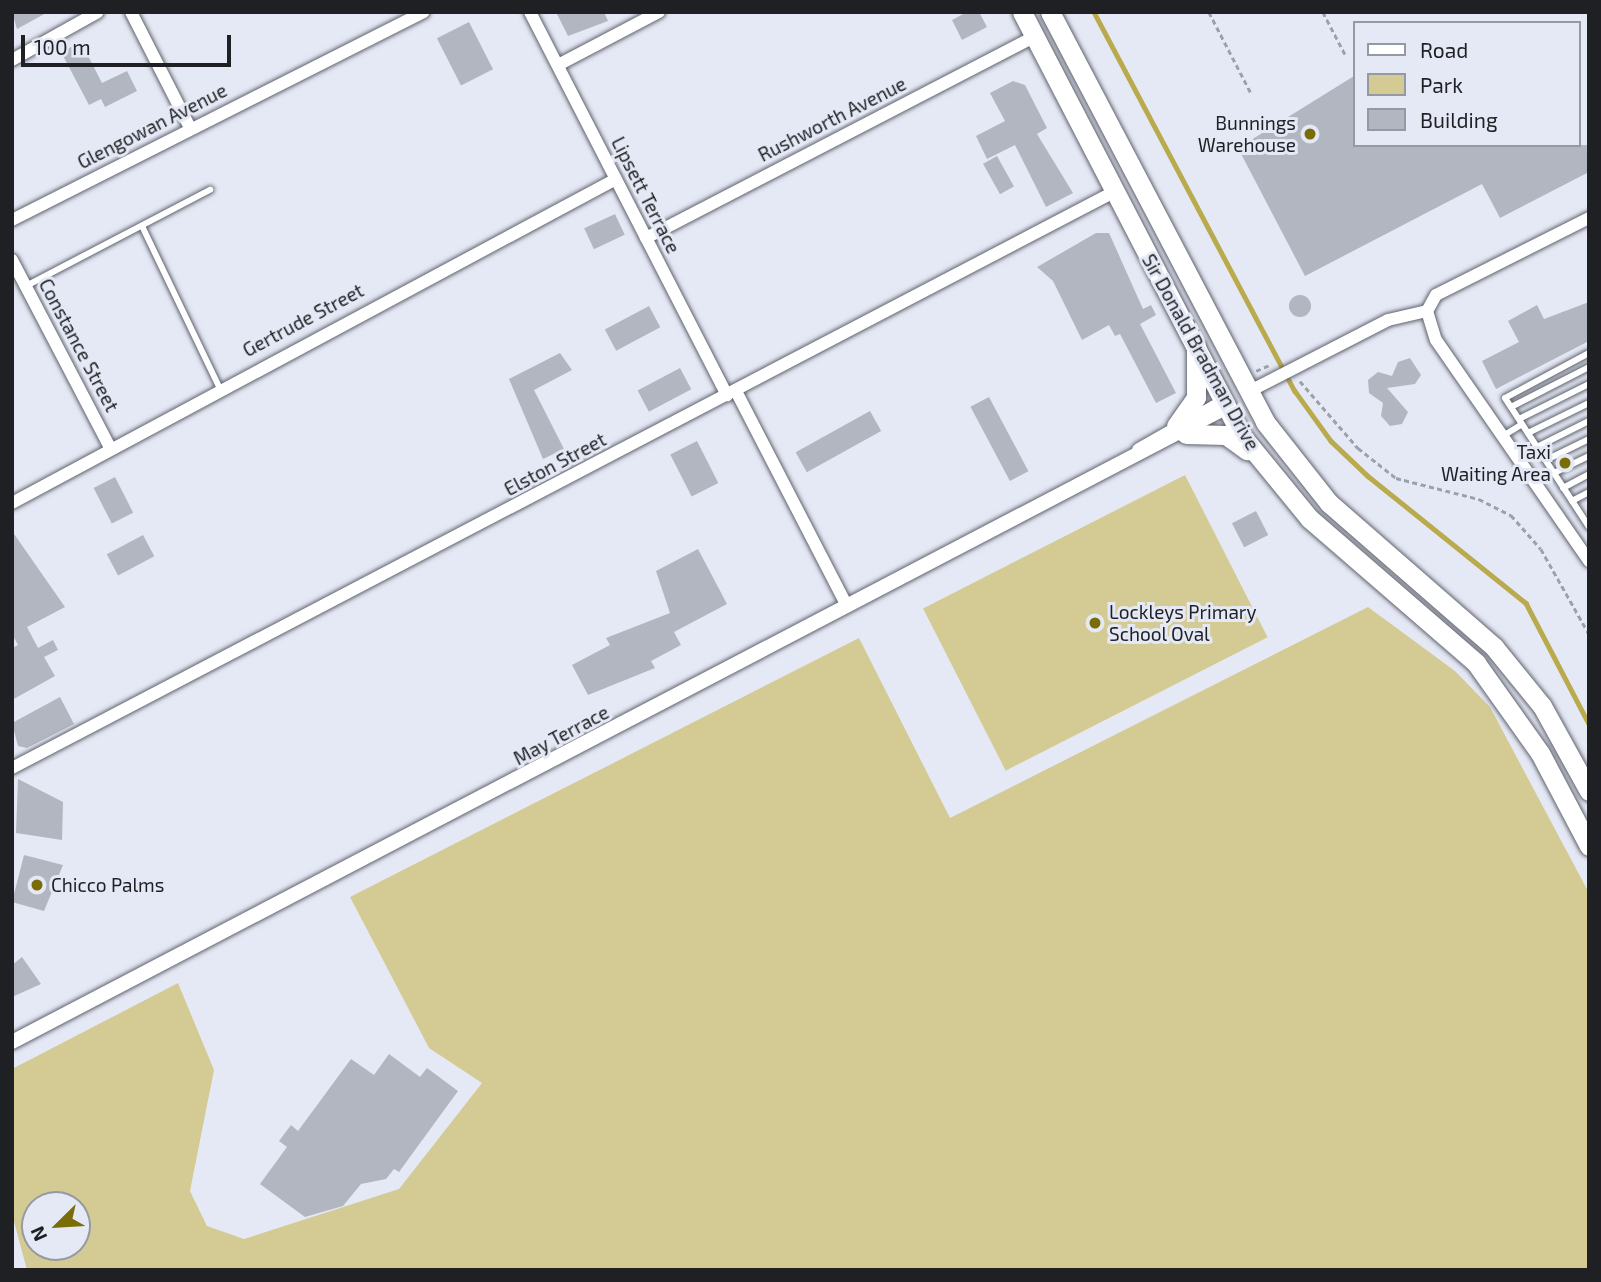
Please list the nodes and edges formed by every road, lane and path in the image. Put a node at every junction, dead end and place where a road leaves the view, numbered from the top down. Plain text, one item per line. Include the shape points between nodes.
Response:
1 (98, 12) edge
2 (131, 12) edge
3 (423, 12) edge
4 (530, 12) edge
5 (659, 12) edge
6 (1022, 12) edge
7 (1050, 12) edge
8 (1209, 12) edge
9 (1323, 12) edge
10 (1035, 36) junction
11 (1346, 56) dead end
12 (12, 60) edge
13 (558, 65) junction
14 (1251, 93) dead end
15 (190, 128) junction
16 (616, 179) junction
17 (210, 190) dead end
18 (1114, 192) junction
19 (1589, 218) edge
20 (12, 220) edge
21 (142, 226) junction
22 (646, 238) junction
23 (12, 260) edge
24 (26, 286) junction
25 (1427, 311) junction
26 (1196, 343) junction
27 (1226, 347) junction
28 (1589, 354) edge
29 (1589, 367) edge
30 (1293, 369) junction
31 (1589, 384) edge
32 (219, 387) junction
33 (1250, 391) junction
34 (732, 394) junction
35 (1589, 403) edge
36 (1227, 407) junction
37 (1511, 407) junction
38 (1589, 421) edge
39 (1265, 422) junction
40 (1521, 422) junction
41 (1181, 430) junction
42 (1528, 433) junction
43 (1502, 436) junction
44 (1589, 439) edge
45 (1537, 447) junction
46 (111, 449) junction
47 (1589, 456) edge
48 (1546, 460) junction
49 (1263, 465) junction
50 (1554, 473) junction
51 (1589, 474) edge
52 (1563, 488) junction
53 (1589, 492) edge
54 (1572, 501) junction
55 (12, 503) edge
56 (1589, 510) edge
57 (1580, 514) junction
58 (1589, 527) edge
59 (1589, 561) edge
60 (847, 606) junction
61 (1589, 634) edge
62 (12, 768) edge
63 (1589, 791) edge
64 (1589, 846) edge
65 (14, 1042) edge

1 - 12 street
2 - 15 street
3 - 15 street, Glengowan Avenue
4 - 13 street, Lipsett Terrace
5 - 13 street
6 - 10 main road, Sir Donald Bradman Drive
7 - 27 main road, Sir Donald Bradman Drive
8 - 14 path
9 - 11 path
10 - 18 main road, Sir Donald Bradman Drive
10 - 22 street, Rushworth Avenue
13 - 16 street, Lipsett Terrace
15 - 20 street, Glengowan Avenue
16 - 22 street, Lipsett Terrace
16 - 32 street, Gertrude Street
17 - 21 lane
18 - 26 main road, Sir Donald Bradman Drive
18 - 34 street, Elston Street
19 - 25 street via 1436,295
21 - 24 lane
21 - 32 lane
22 - 34 street, Lipsett Terrace
23 - 24 street, Constance Street
24 - 46 street, Constance Street
25 - 30 street via 1388,320
25 - 43 street via 1436,340
26 - 36 main road, Sir Donald Bradman Drive
26 - 41 main road via 1198,392
27 - 33 main road, Sir Donald Bradman Drive
27 - 36 main road
28 - 37 lane via 1505,398
29 - 37 lane
30 - 33 street
30 - 61 path via 1334,424 1396,478 1479,499 1511,515 1541,549
31 - 40 lane
32 - 46 street, Gertrude Street
33 - 39 main road, Sir Donald Bradman Drive
34 - 60 street, Lipsett Terrace
34 - 62 street, Elston Street
35 - 42 lane
36 - 39 main road
36 - 41 street, May Terrace
36 - 49 main road, Sir Donald Bradman Drive
37 - 40 lane
38 - 45 lane
39 - 63 main road, Sir Donald Bradman Drive via 1328,503 1494,647 1542,706
40 - 42 lane
40 - 43 lane
41 - 49 main road via 1226,435
41 - 60 street, May Terrace
42 - 45 lane
43 - 59 street
44 - 48 lane
45 - 48 lane
46 - 55 street, Gertrude Street
47 - 50 lane
48 - 50 lane
49 - 64 main road, Sir Donald Bradman Drive via 1355,562 1476,663 1540,753
50 - 52 lane
51 - 52 lane
52 - 54 lane
53 - 54 lane
54 - 57 lane
56 - 57 lane
57 - 58 lane
60 - 65 street, May Terrace

